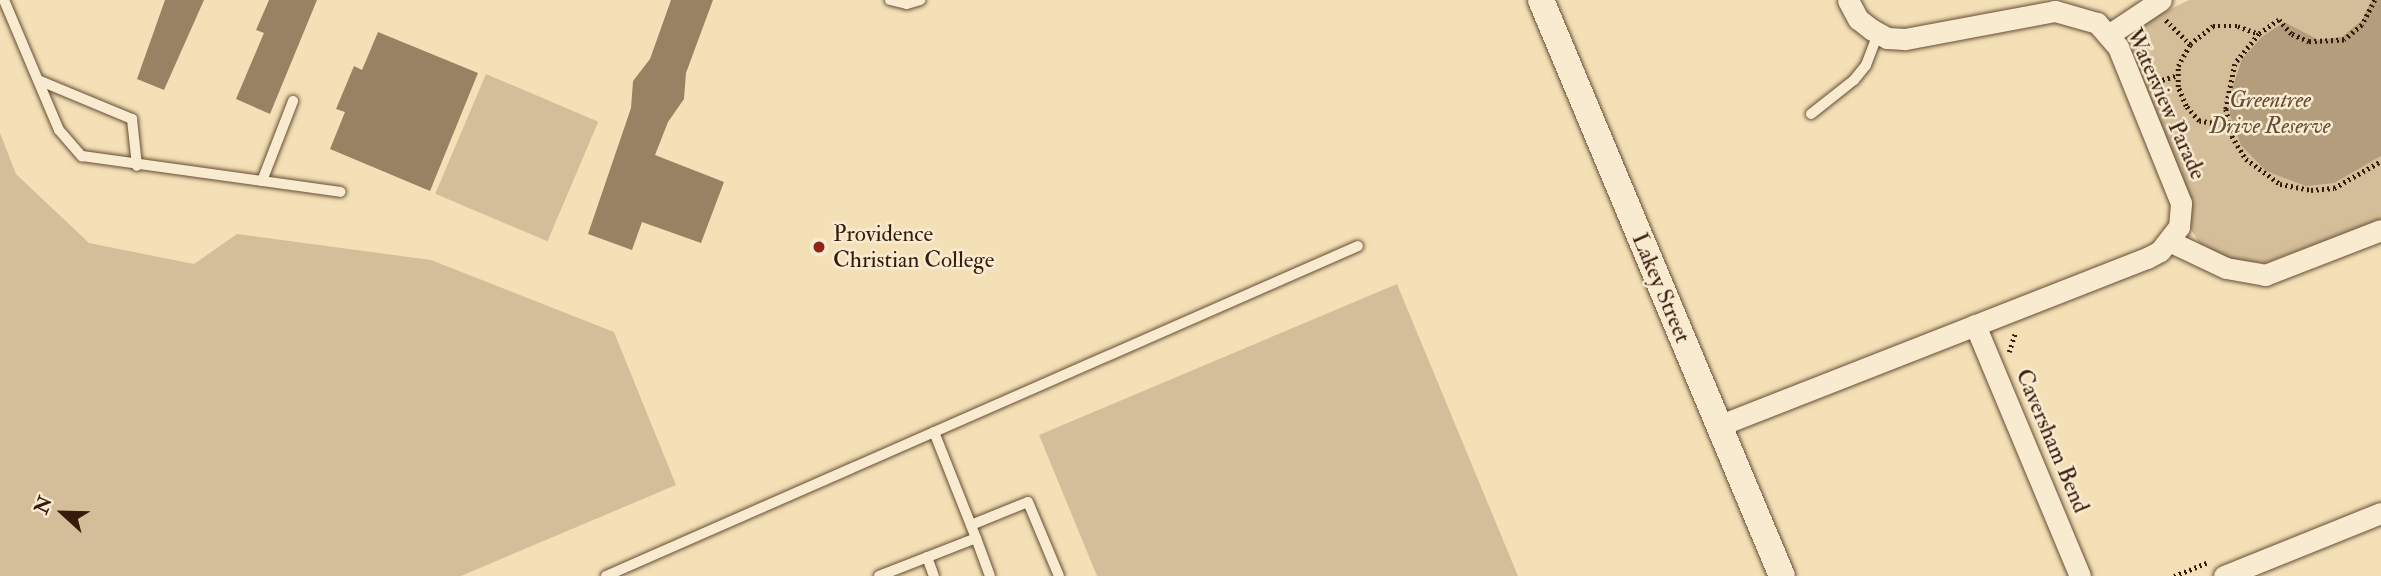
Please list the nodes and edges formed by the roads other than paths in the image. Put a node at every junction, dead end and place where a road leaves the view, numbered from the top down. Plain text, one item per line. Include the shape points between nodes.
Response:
1 (4, 0) edge
2 (890, 0) edge
3 (920, 0) edge
4 (1541, 0) edge
5 (1848, 0) edge
6 (2161, 7) edge
7 (1878, 33) junction
8 (2109, 34) junction
9 (38, 80) junction
10 (293, 102) dead end
11 (1811, 114) dead end
12 (137, 166) junction
13 (262, 181) junction
14 (341, 192) dead end
15 (2381, 230) edge
16 (2169, 241) junction
17 (1358, 246) dead end
18 (1975, 325) junction
19 (1718, 426) junction
20 (934, 432) junction
21 (2381, 513) edge
22 (971, 525) junction
23 (976, 538) junction
24 (927, 557) junction
25 (607, 576) edge
26 (879, 576) edge
27 (934, 576) edge
28 (990, 576) edge
29 (1059, 576) edge
30 (1782, 576) edge
31 (2080, 576) edge
32 (2224, 576) edge

1 - 9 lane
2 - 3 lane via 907,4
4 - 19 street, Lakey Street
5 - 7 street via 1858,19
6 - 8 street
7 - 8 street, Waterview Parade via 1905,39 2055,11 2084,16
7 - 11 lane via 1866,65 1854,80
8 - 16 street, Waterview Parade via 2180,203 2179,227
9 - 12 lane via 60,130 74,149 93,160
9 - 12 lane via 132,119
10 - 13 lane
12 - 13 lane
13 - 14 lane
15 - 16 street via 2265,275 2226,268
16 - 18 street via 2147,258
17 - 20 lane
18 - 19 street
18 - 31 street, Caversham Bend
19 - 30 street, Lakey Street
20 - 22 lane
20 - 25 lane
21 - 32 street
22 - 23 lane
22 - 29 lane via 1028,502
23 - 24 lane
23 - 28 lane
24 - 26 lane
24 - 27 lane

